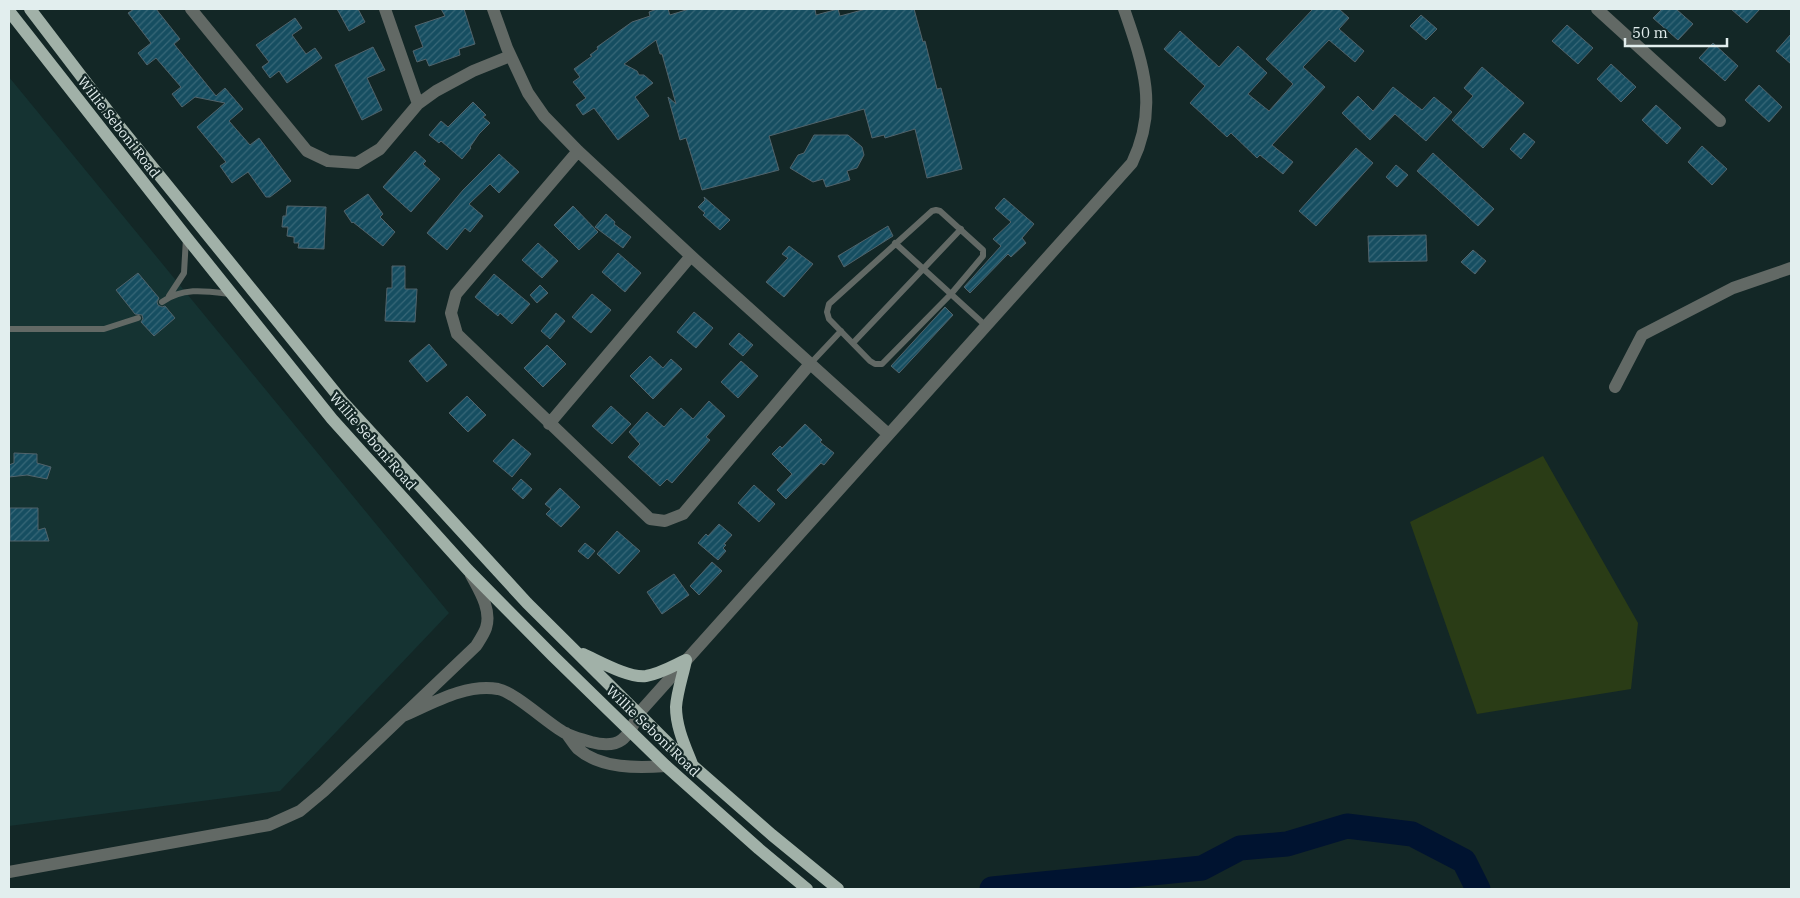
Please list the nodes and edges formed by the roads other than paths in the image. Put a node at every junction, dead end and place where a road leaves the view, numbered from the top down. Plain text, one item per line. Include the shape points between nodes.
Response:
1 (30, 9) edge
2 (191, 9) edge
3 (384, 9) edge
4 (493, 9) edge
5 (1124, 9) edge
6 (1597, 9) edge
7 (9, 11) edge
8 (510, 56) junction
9 (418, 104) junction
10 (1720, 121) dead end
11 (578, 151) junction
12 (961, 229) junction
13 (186, 238) junction
14 (895, 243) junction
15 (692, 256) junction
16 (1791, 268) edge
17 (924, 269) junction
18 (232, 294) junction
19 (951, 294) junction
20 (138, 318) dead end
21 (986, 326) junction
22 (9, 329) edge
23 (841, 331) junction
24 (853, 343) junction
25 (810, 364) junction
26 (1615, 387) dead end
27 (549, 424) junction
28 (888, 434) junction
29 (468, 570) junction
30 (574, 650) junction
31 (686, 660) junction
32 (639, 713) junction
33 (403, 716) junction
34 (631, 731) junction
35 (566, 734) junction
36 (692, 765) junction
37 (666, 766) junction
38 (9, 872) edge
39 (807, 889) edge
40 (838, 889) edge

1 - 30 main road, Willie Seboni Road via 120,127 343,402
2 - 9 street via 307,151 328,161 357,162 380,149
3 - 9 street
4 - 8 street
5 - 21 street via 1142,61 1146,91 1140,145 1132,163 1121,176
6 - 10 street
7 - 13 main road, Willie Seboni Road
8 - 9 street via 474,71
8 - 11 street via 528,93 544,116
11 - 15 street
11 - 27 street via 456,294 451,313 457,334
12 - 14 lane via 936,210
12 - 17 lane
12 - 19 lane via 984,252
13 - 18 main road, Willie Seboni Road
13 - 18 lane via 184,273 165,300 181,292 196,290
14 - 17 lane
14 - 23 lane via 829,304 829,319
15 - 25 street
15 - 27 street
16 - 26 street via 1733,288 1642,335
17 - 19 lane
17 - 24 lane
18 - 29 main road, Willie Seboni Road via 332,419
19 - 21 lane
19 - 24 lane via 882,364 875,364
20 - 22 lane via 104,329
21 - 28 street
23 - 24 lane
23 - 25 lane
25 - 27 street via 683,514 665,521 650,519
25 - 28 street
28 - 31 street
29 - 33 street via 485,604 486,628 476,646
29 - 34 main road, Willie Seboni Road
30 - 31 main road via 626,673 644,677
30 - 32 main road, Willie Seboni Road
31 - 32 street
31 - 36 main road via 676,712
32 - 34 street
32 - 36 main road, Willie Seboni Road
33 - 35 street via 458,693 499,689
33 - 38 street via 300,811 269,825
34 - 35 street via 615,744 606,745
34 - 37 main road, Willie Seboni Road
35 - 37 street via 578,749 603,762 644,768
36 - 40 main road, Willie Seboni Road
37 - 39 main road, Willie Seboni Road

